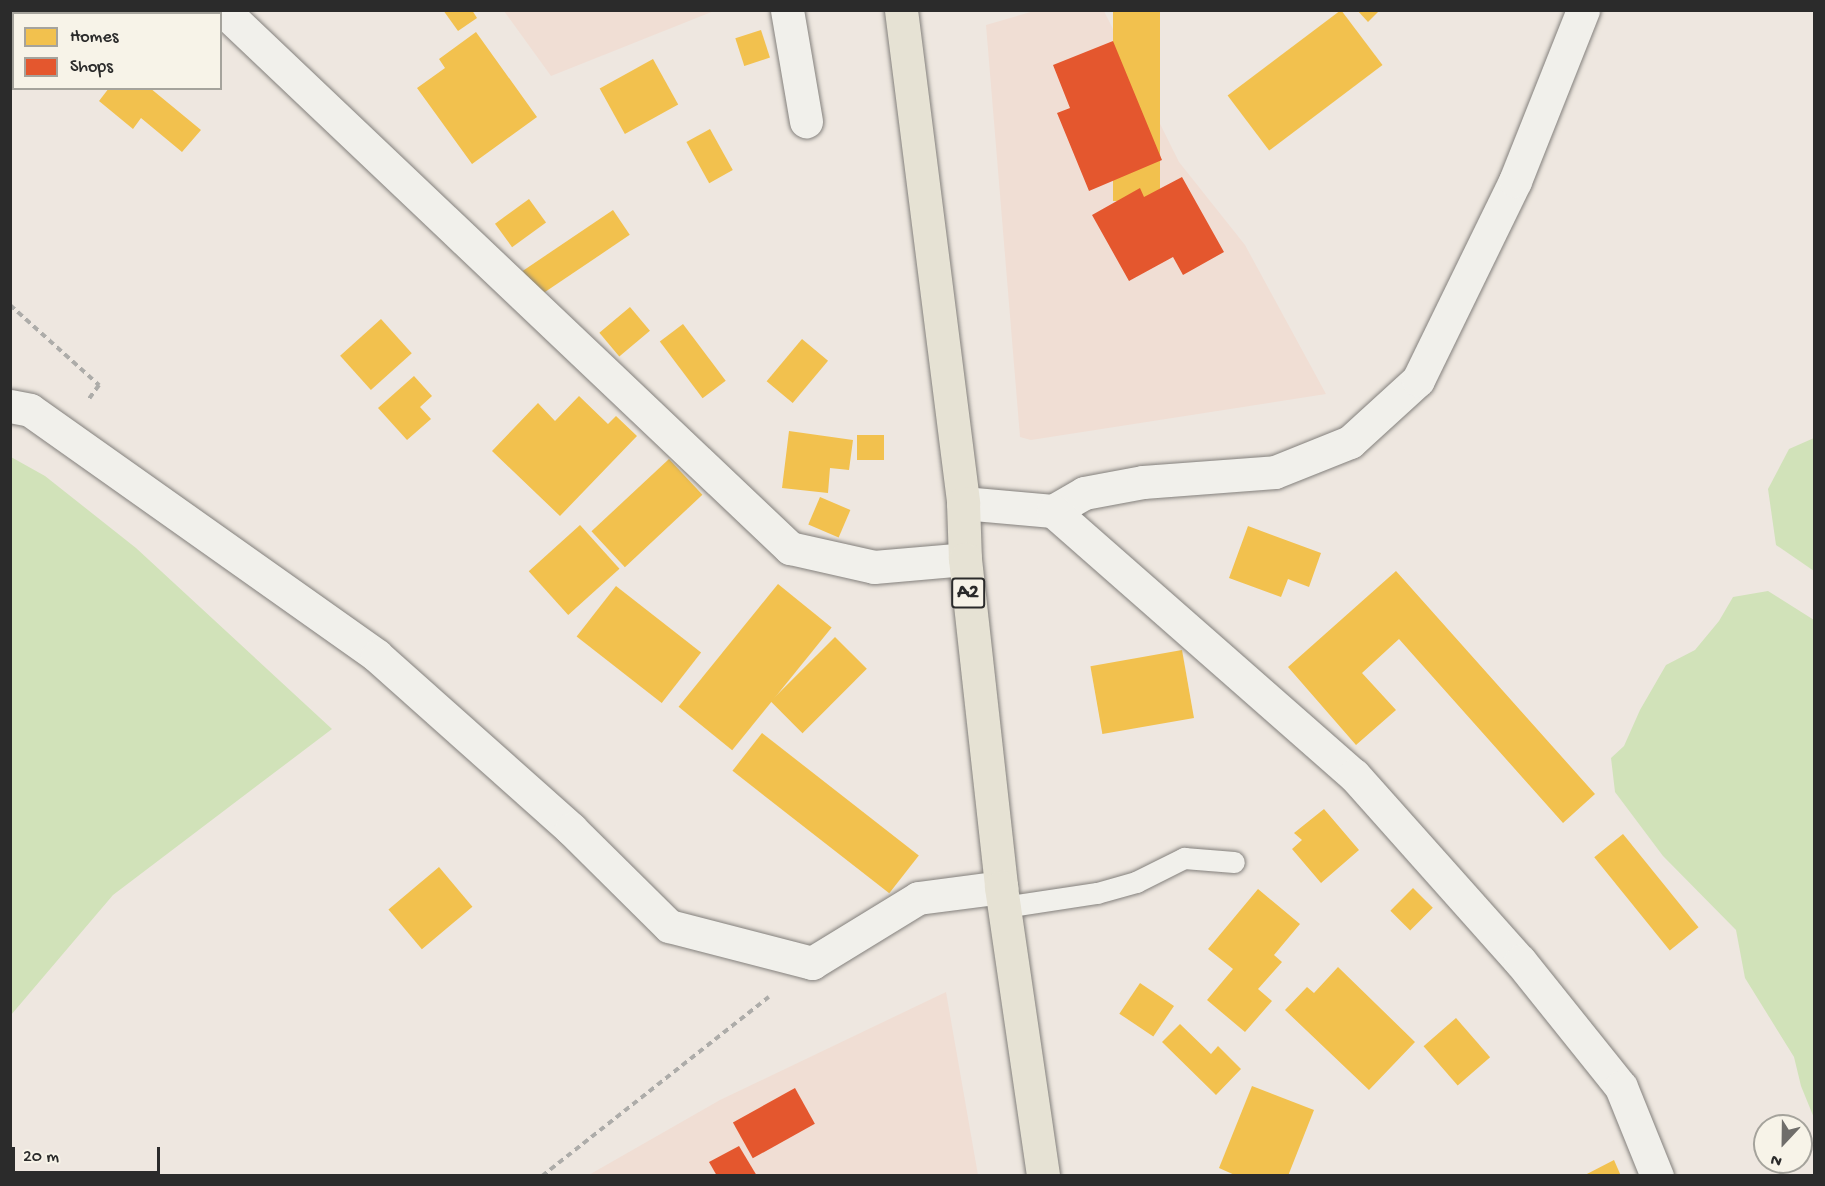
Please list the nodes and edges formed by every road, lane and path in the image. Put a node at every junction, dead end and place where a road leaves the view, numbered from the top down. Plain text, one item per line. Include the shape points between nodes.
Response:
1 (223, 10) edge
2 (787, 10) edge
3 (901, 10) edge
4 (1583, 10) edge
5 (806, 121) dead end
6 (10, 305) edge
7 (10, 406) edge
8 (63, 433) junction
9 (963, 503) junction
10 (1053, 511) junction
11 (965, 559) junction
12 (1234, 862) dead end
13 (1003, 897) junction
14 (812, 963) junction
15 (542, 1176) edge
16 (1043, 1176) edge
17 (1657, 1176) edge

1 - 11 street via 790,548 874,567
2 - 5 street
3 - 9 main road, A2
4 - 10 street via 1515,181 1418,380 1350,442 1275,472 1143,482 1084,493
6 - 8 path via 99,385
7 - 8 street via 30,410
8 - 14 street via 376,656 571,829 669,926
9 - 10 street
9 - 11 main road, A2
10 - 17 street via 1354,775 1520,961 1621,1087
11 - 13 main road, A2
12 - 13 lane via 1184,858 1136,882 1096,893
13 - 14 street via 918,898
13 - 16 main road, A2
14 - 15 path

